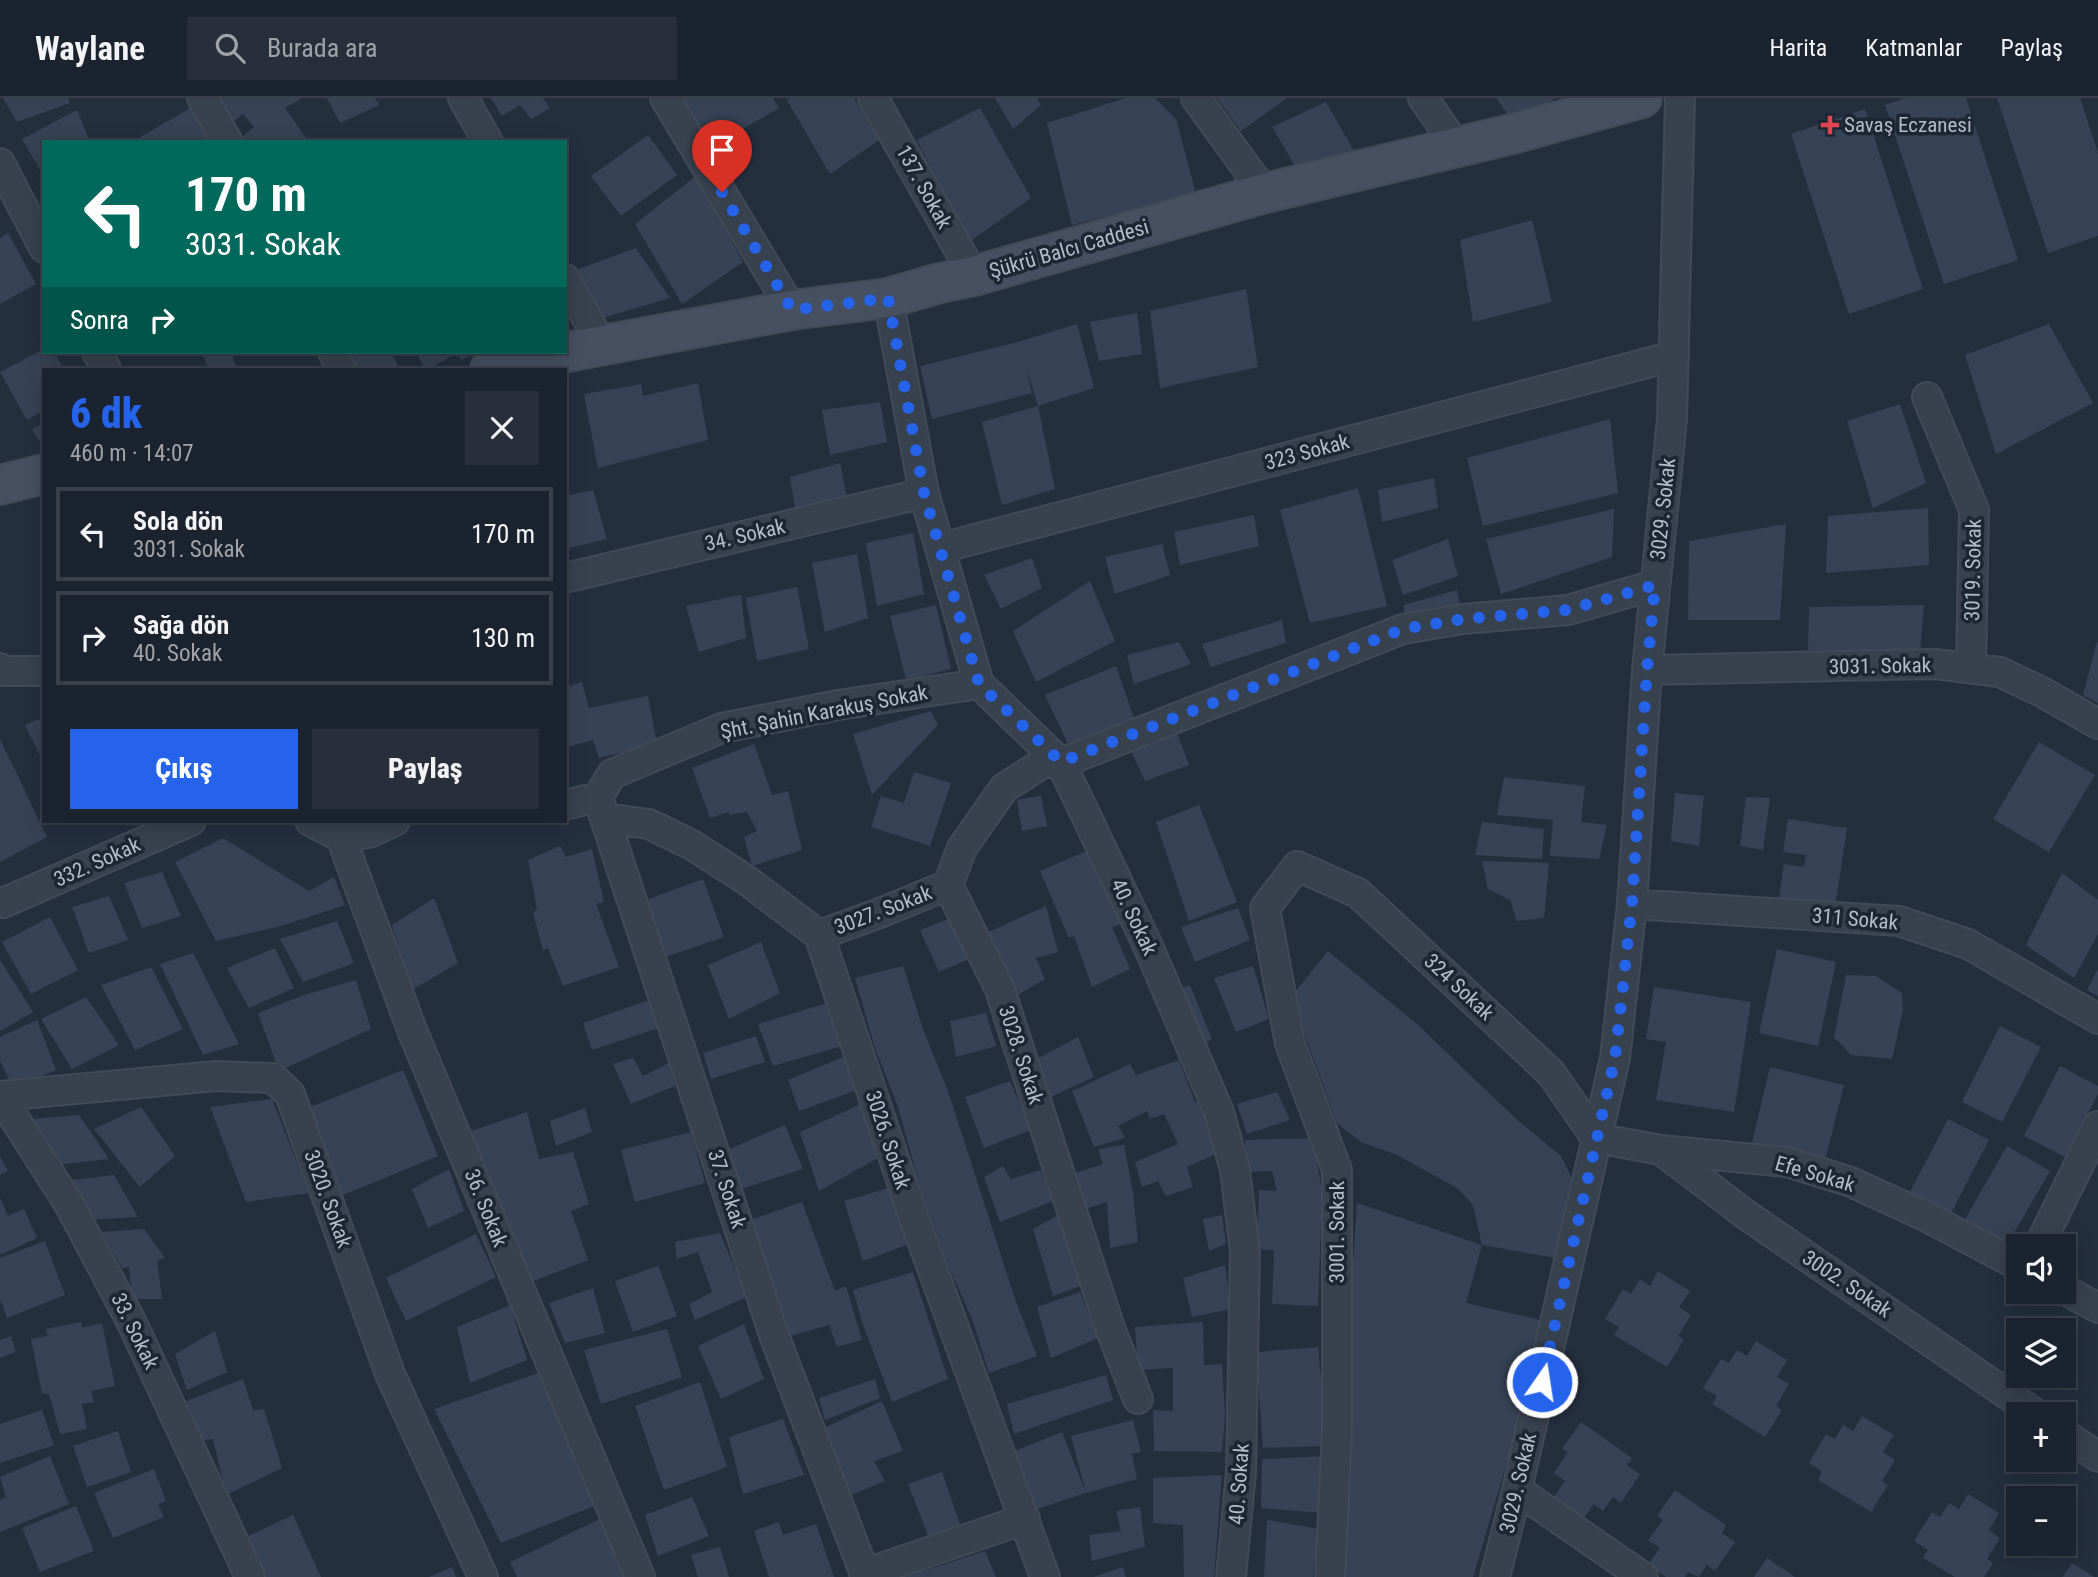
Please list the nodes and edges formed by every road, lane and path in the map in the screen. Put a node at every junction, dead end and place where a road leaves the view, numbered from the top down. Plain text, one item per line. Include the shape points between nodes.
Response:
1 (202, 98) edge
2 (463, 98) edge
3 (665, 98) edge
4 (873, 98) edge
5 (1196, 98) edge
6 (1423, 98) edge
7 (1681, 98) edge
8 (1628, 99) edge
9 (227, 140) edge
10 (487, 140) edge
11 (1457, 147) junction
12 (0, 163) edge
13 (1265, 193) junction
14 (42, 244) edge
15 (974, 276) junction
16 (567, 283) edge
17 (888, 298) junction
18 (792, 310) junction
19 (602, 345) junction
20 (567, 352) edge
21 (560, 354) edge
22 (1674, 356) junction
23 (495, 368) edge
24 (1927, 397) dead end
25 (42, 474) edge
26 (0, 485) edge
27 (924, 493) junction
28 (941, 548) junction
29 (567, 578) edge
30 (1655, 585) junction
31 (0, 668) edge
32 (1970, 668) junction
33 (1647, 670) junction
34 (42, 671) edge
35 (979, 684) junction
36 (2098, 724) edge
37 (1061, 762) junction
38 (567, 805) edge
39 (602, 808) junction
40 (186, 823) edge
41 (314, 823) edge
42 (391, 823) edge
43 (341, 836) junction
44 (1297, 866) joint
45 (947, 885) junction
46 (3, 903) dead end
47 (1632, 904) junction
48 (819, 934) junction
49 (2098, 1019) edge
50 (0, 1096) edge
51 (2098, 1126) edge
52 (1596, 1138) junction
53 (1661, 1150) junction
54 (2045, 1234) edge
55 (2006, 1259) edge
56 (2076, 1296) edge
57 (2098, 1308) edge
58 (1138, 1399) dead end
59 (2019, 1402) edge
60 (2076, 1442) edge
61 (2098, 1457) edge
62 (1517, 1490) junction
63 (1025, 1519) junction
64 (865, 1575) edge
65 (250, 1577) edge
66 (483, 1577) edge
67 (640, 1577) edge
68 (1045, 1577) edge
69 (1231, 1577) edge
70 (1330, 1577) edge
71 (1495, 1577) edge
72 (1643, 1577) edge

1 - 9 street
2 - 10 street
3 - 18 street
4 - 15 street, 137. Sokak
5 - 13 street
6 - 11 street
7 - 22 street, 3029. Sokak
8 - 11 street, Şükrü Balcı Caddesi
11 - 13 street, Şükrü Balcı Caddesi
12 - 14 street
13 - 15 street, Şükrü Balcı Caddesi
15 - 17 street, Şükrü Balcı Caddesi
16 - 19 street
17 - 18 street, Şükrü Balcı Caddesi
17 - 27 street
18 - 19 street, Şükrü Balcı Caddesi
19 - 20 street, Şükrü Balcı Caddesi
21 - 23 street, Şükrü Balcı Caddesi
22 - 28 street, 323 Sokak
22 - 30 street, 3029. Sokak
24 - 32 street, 3019. Sokak via 1975,510
25 - 26 street
27 - 28 street
27 - 29 street, 34. Sokak
28 - 35 street
30 - 33 street, 3029. Sokak
30 - 37 street via 1568,610 1403,629
31 - 34 street
32 - 33 street, 3031. Sokak via 1935,664
32 - 36 street, 3031. Sokak via 2000,672
33 - 47 street, 3029. Sokak
35 - 37 street, 40. Sokak
35 - 39 street, Şht. Şahin Karakuş Sokak via 722,728 612,774
37 - 45 street via 1043,763 1004,788 961,848
37 - 69 street, 40. Sokak via 1148,946 1219,1112 1235,1170 1245,1251 1241,1472
38 - 39 street
39 - 48 street via 692,845
39 - 64 street, 37. Sokak via 774,1335
40 - 46 street, 332. Sokak
41 - 43 street
42 - 43 street via 369,833
43 - 67 street, 36. Sokak via 412,1030
44 - 52 street, 324 Sokak via 1367,902 1551,1073
44 - 70 street, 3001. Sokak via 1265,908 1290,1044 1337,1170 1337,1429
45 - 48 street, 3027. Sokak
45 - 58 street, 3028. Sokak via 999,987 1111,1331
47 - 49 street, 311 Sokak via 1899,921 1968,944
47 - 52 street, 3029. Sokak via 1615,1058
48 - 63 street, 3026. Sokak via 916,1224
50 - 65 street, 33. Sokak via 68,1204 131,1321
50 - 66 street, 3020. Sokak via 216,1076 274,1079 290,1094 390,1374
51 - 54 street
52 - 53 street, Efe Sokak
52 - 62 street, 3029. Sokak
53 - 55 street, Efe Sokak via 1787,1162 1851,1182
53 - 59 street, 3002. Sokak via 1745,1214
56 - 57 street
60 - 61 street
62 - 71 street, 3029. Sokak
62 - 72 street
63 - 64 street
63 - 68 street, 3026. Sokak

